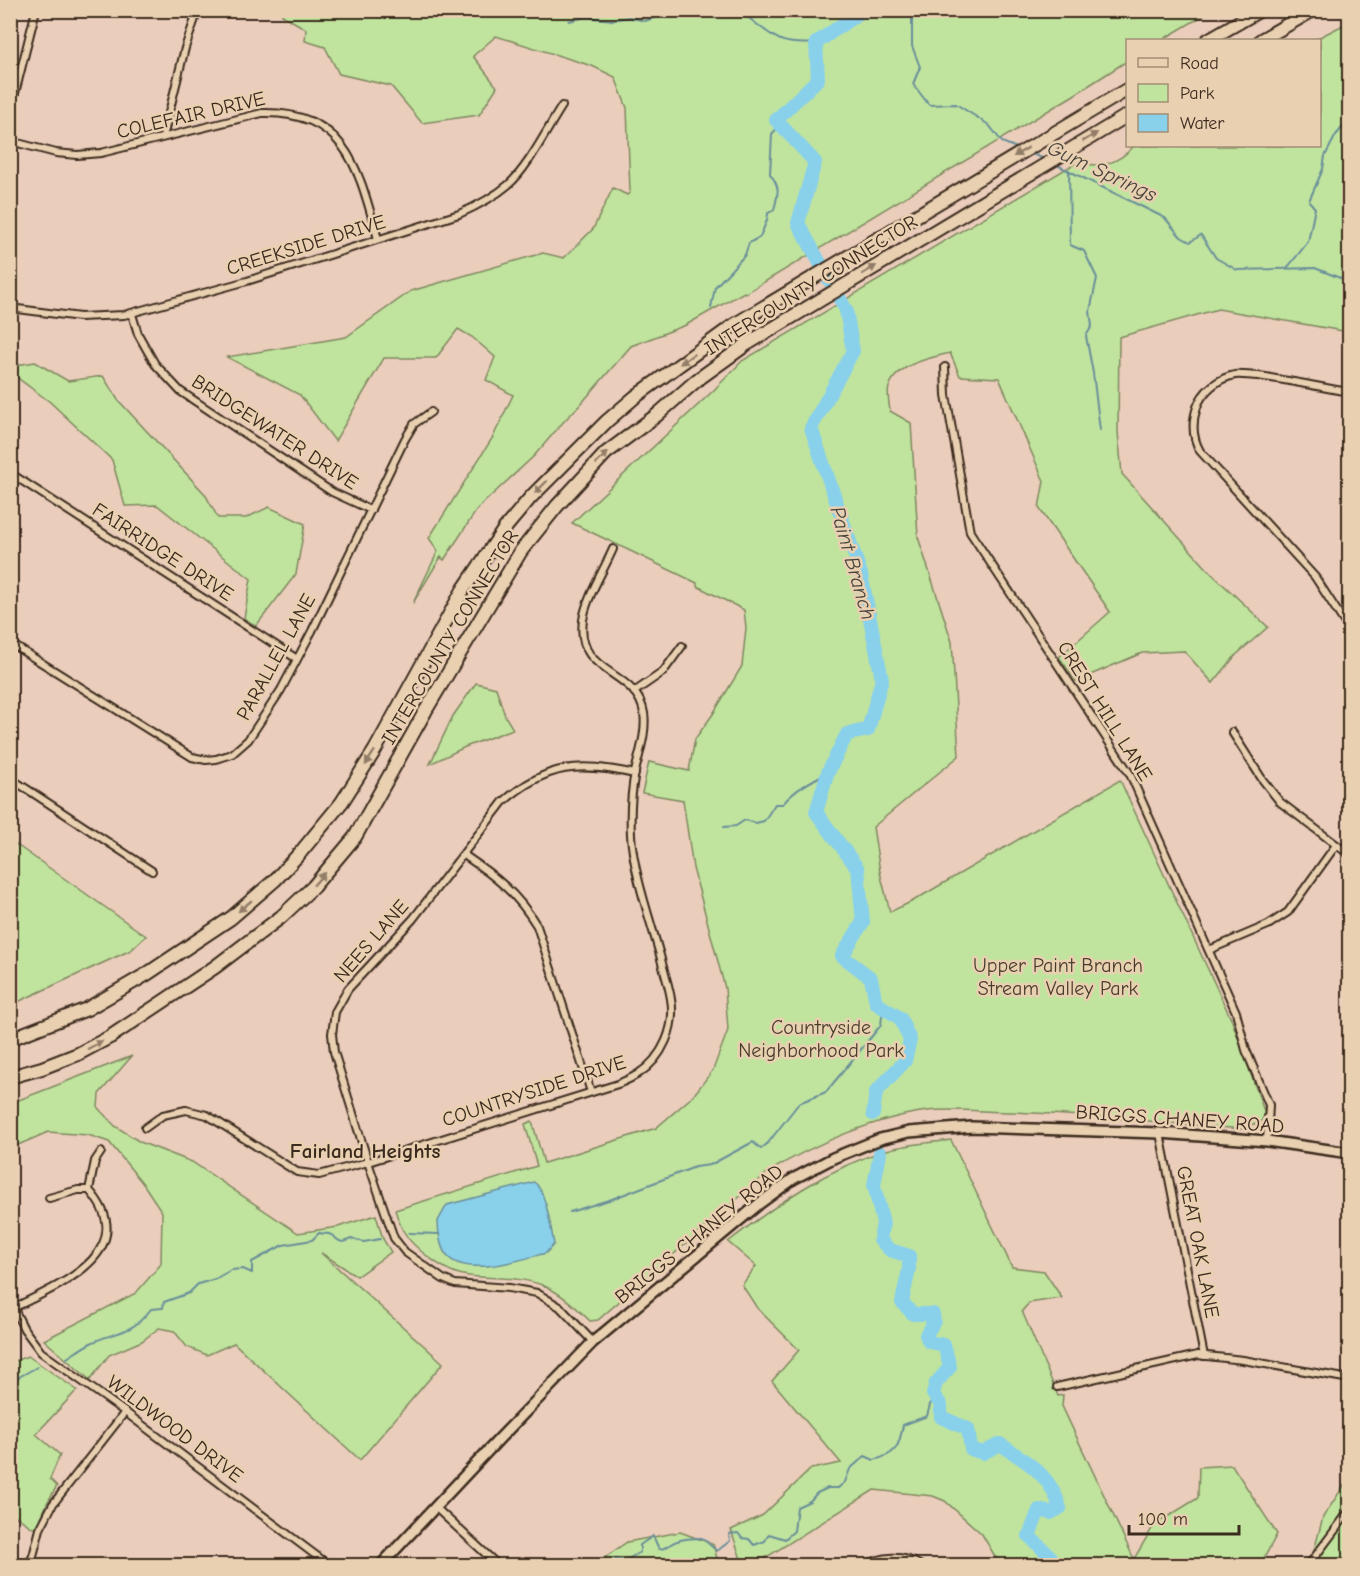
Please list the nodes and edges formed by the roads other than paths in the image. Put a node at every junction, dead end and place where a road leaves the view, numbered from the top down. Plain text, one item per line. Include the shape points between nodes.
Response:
1 (36, 10) edge
2 (198, 10) edge
3 (1260, 10) edge
4 (1313, 10) edge
5 (1210, 39) edge
6 (1263, 39) edge
7 (1126, 90) edge
8 (562, 106) dead end
9 (10, 113) edge
10 (1123, 117) edge
11 (163, 137) junction
12 (10, 141) edge
13 (378, 239) junction
14 (10, 308) edge
15 (132, 314) junction
16 (945, 368) dead end
17 (1350, 392) edge
18 (431, 412) dead end
19 (10, 473) edge
20 (371, 510) junction
21 (613, 549) dead end
22 (1350, 632) edge
23 (10, 643) edge
24 (682, 646) dead end
25 (297, 659) junction
26 (634, 692) junction
27 (1232, 732) dead end
28 (635, 774) junction
29 (10, 778) edge
30 (1336, 845) junction
31 (464, 855) junction
32 (1350, 855) edge
33 (152, 871) dead end
34 (1209, 950) junction
35 (10, 1039) edge
36 (10, 1080) edge
37 (591, 1092) junction
38 (144, 1128) dead end
39 (1160, 1133) junction
40 (1267, 1141) junction
41 (102, 1152) dead end
42 (1350, 1153) edge
43 (368, 1162) junction
44 (89, 1190) junction
45 (49, 1198) dead end
46 (12, 1308) edge
47 (593, 1342) junction
48 (1204, 1356) junction
49 (1350, 1379) edge
50 (1057, 1386) dead end
51 (125, 1412) junction
52 (435, 1507) junction
53 (1350, 1510) edge
54 (28, 1566) edge
55 (330, 1566) edge
56 (380, 1566) edge
57 (499, 1566) edge
58 (864, 1566) edge
59 (921, 1566) edge
60 (1308, 1566) edge

1 - 9 street
2 - 11 street
3 - 5 highway
4 - 6 highway
7 -> 35 highway, INTERCOUNTY CONNECTOR via 735,325 635,397 531,497 488,552 342,802 274,880 231,918 157,968 87,1009
8 - 13 street, CREEKSIDE DRIVE via 510,184 481,204
36 -> 10 highway, INTERCOUNTY CONNECTOR via 110,1037 215,967 281,917 313,887 356,837 521,551 606,453 747,344
11 - 12 street, COLEFAIR DRIVE via 76,156
11 - 13 street, COLEFAIR DRIVE via 262,113 279,112 311,122 337,139 356,165
13 - 15 street, CREEKSIDE DRIVE
14 - 15 street, CREEKSIDE DRIVE via 80,317
15 - 20 street, BRIDGEWATER DRIVE via 155,364 180,391 332,492
16 - 34 street, CREST HILL LANE via 946,395 970,532 1130,774
17 - 22 street via 1234,375 1212,386 1199,401 1193,429 1200,451 1315,578
18 - 20 street, PARALLEL LANE via 414,424
19 - 25 street, FAIRRIDGE DRIVE
20 - 25 street, PARALLEL LANE
21 - 26 street via 585,609 583,635 590,656
23 - 25 street, PARALLEL LANE via 181,751 206,760 232,754 248,740
24 - 26 street via 663,672
26 - 28 street, COUNTRYSIDE DRIVE via 644,714
27 - 30 street via 1280,802
28 - 31 street, NEES LANE via 600,766 562,769 537,777 503,802
28 - 37 street, COUNTRYSIDE DRIVE via 631,838 671,1000 671,1024 665,1043 639,1074
29 - 33 street
30 - 32 street
30 - 34 street via 1288,912 1268,925
31 - 37 street via 512,891 537,926
31 - 43 street, NEES LANE via 413,919 348,989 335,1012 334,1052
34 - 40 street, CREST HILL LANE via 1269,1105
37 - 43 street, COUNTRYSIDE DRIVE
38 - 43 street, COUNTRYSIDE DRIVE via 163,1115 186,1110 207,1115 297,1173 319,1175
39 - 40 main road, BRIGGS CHANEY ROAD
39 - 47 main road, BRIGGS CHANEY ROAD via 972,1127 909,1132 880,1139 793,1179
39 - 48 street, GREAT OAK LANE
40 - 42 main road, BRIGGS CHANEY ROAD
41 - 44 street via 95,1161
43 - 47 street, NEES LANE via 394,1238 405,1252 455,1284 537,1293 560,1307
44 - 45 street
44 - 46 street via 104,1212 106,1230 97,1256 83,1270
46 - 51 street, WILDWOOD DRIVE via 41,1352
47 - 52 main road, BRIGGS CHANEY ROAD
48 - 49 street
48 - 50 street
51 - 54 street via 53,1504
51 - 55 street, WILDWOOD DRIVE
52 - 56 main road, BRIGGS CHANEY ROAD
52 - 57 street
53 - 60 street
58 - 59 street via 881,1558 899,1557

